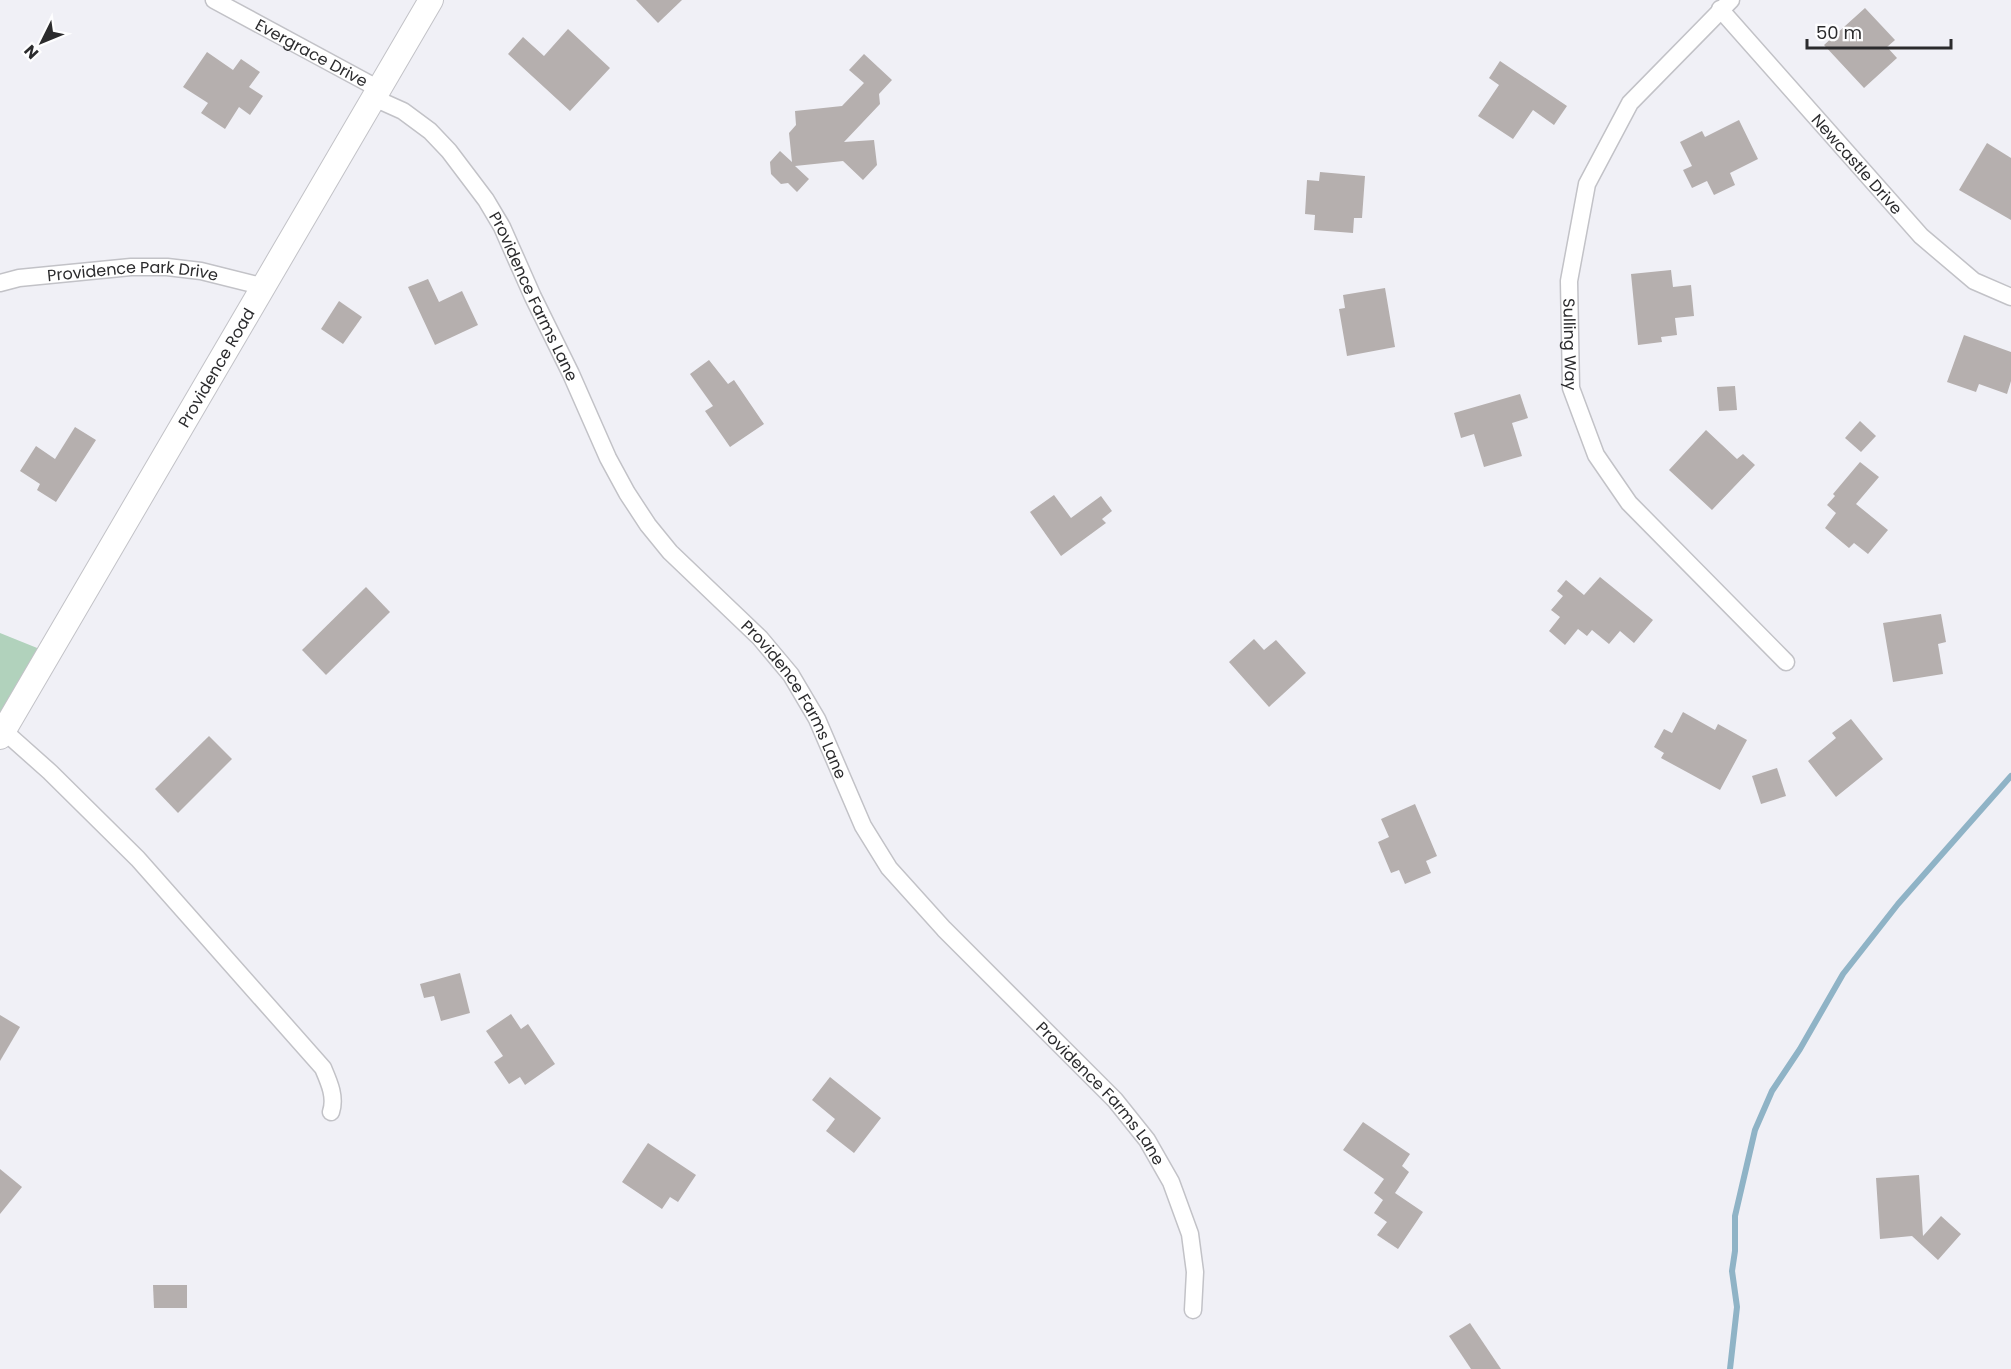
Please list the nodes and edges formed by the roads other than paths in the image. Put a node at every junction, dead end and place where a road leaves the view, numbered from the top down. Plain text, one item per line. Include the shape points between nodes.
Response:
1 (214, 0) edge
2 (431, 0) edge
3 (1726, 4) edge
4 (377, 93) junction
5 (0, 283) edge
6 (265, 287) junction
7 (2011, 297) edge
8 (1786, 662) dead end
9 (2, 734) edge
10 (331, 1112) dead end
11 (1193, 1310) dead end

1 - 4 street, Evergrace Drive
2 - 4 street, Providence Road
3 - 7 street, Newcastle Drive via 1921,236 1974,281
3 - 8 street, Sulling Way via 1630,103 1587,184 1569,281 1571,388 1596,455 1629,503
4 - 6 street, Providence Road
4 - 11 street, Providence Farms Lane via 430,131 486,200 627,493 670,552 760,638 791,675 818,719 863,826 889,868 944,929 1115,1100 1147,1140 1171,1182 1190,1234 1195,1272
5 - 6 street, Providence Park Drive via 131,267 167,267
6 - 9 street, Providence Road
9 - 10 street via 50,772 138,859 323,1068 331,1086

